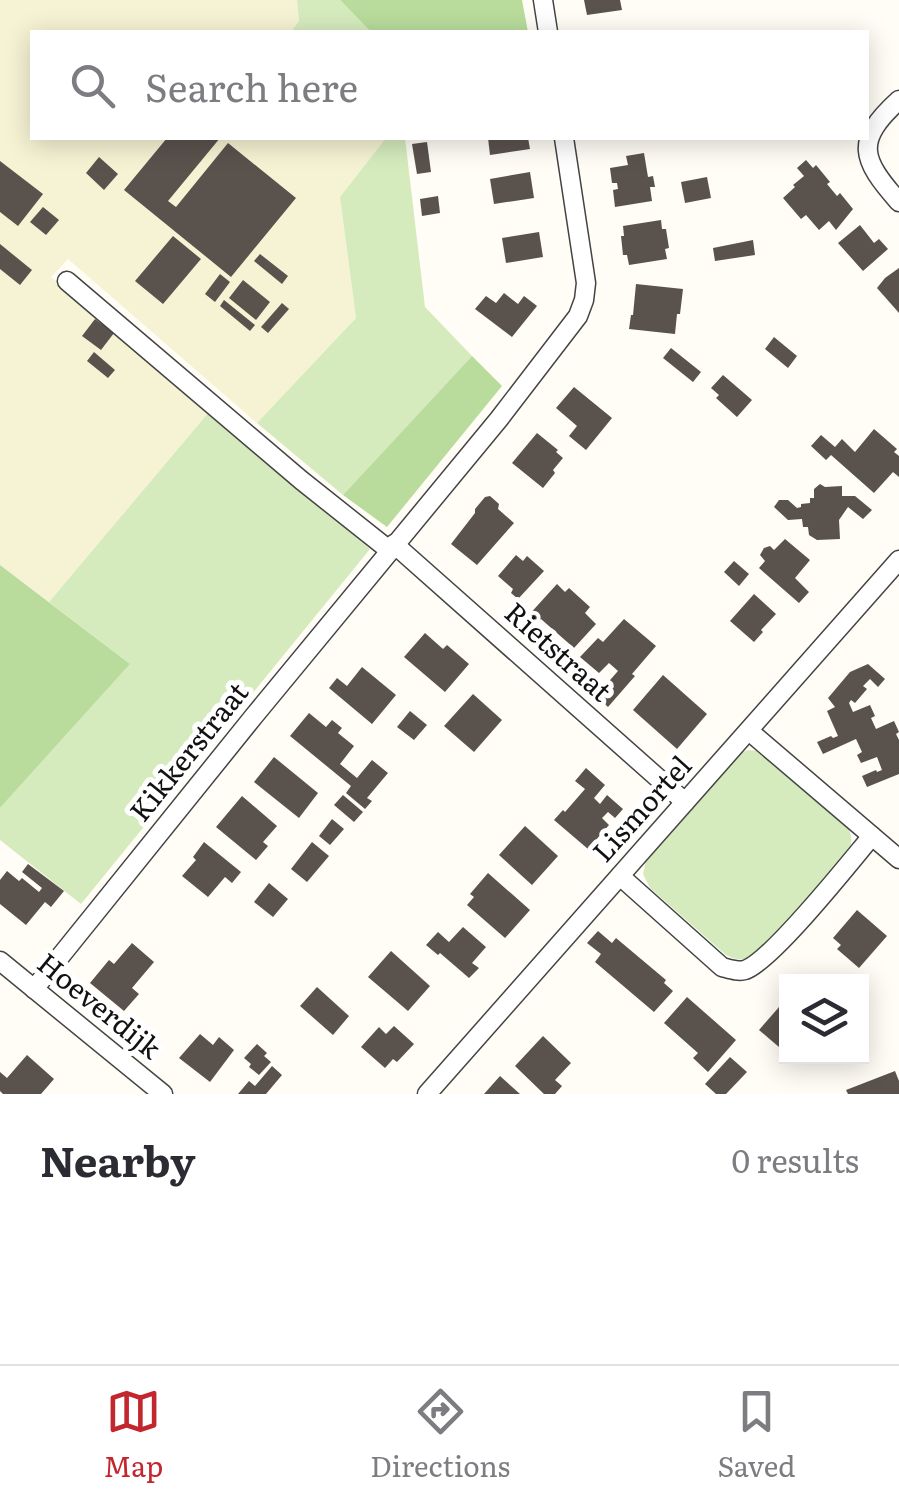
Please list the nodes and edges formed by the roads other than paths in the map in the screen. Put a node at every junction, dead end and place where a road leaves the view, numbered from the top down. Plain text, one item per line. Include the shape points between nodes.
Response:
1 (543, 0) edge
2 (548, 30) edge
3 (899, 100) edge
4 (869, 133) edge
5 (564, 140) edge
6 (868, 140) edge
7 (899, 202) edge
8 (67, 282) dead end
9 (391, 548) junction
10 (899, 560) edge
11 (749, 731) junction
12 (685, 802) junction
13 (872, 836) junction
14 (899, 860) edge
15 (620, 876) junction
16 (0, 961) edge
17 (34, 989) junction
18 (163, 1094) edge
19 (427, 1094) edge

1 - 2 street
3 - 4 street
5 - 9 street, Kikkerstraat via 586,283 578,316
6 - 7 street via 871,164
8 - 9 street
9 - 12 street, Rietstraat
9 - 17 street, Kikkerstraat
10 - 11 street, Lismortel
11 - 12 street, Lismortel
11 - 13 street
12 - 15 street, Lismortel
13 - 14 street
13 - 15 street via 760,961 744,970 722,967
15 - 19 street, Lismortel
16 - 17 street, Hoeverdijk
17 - 18 street, Hoeverdijk

